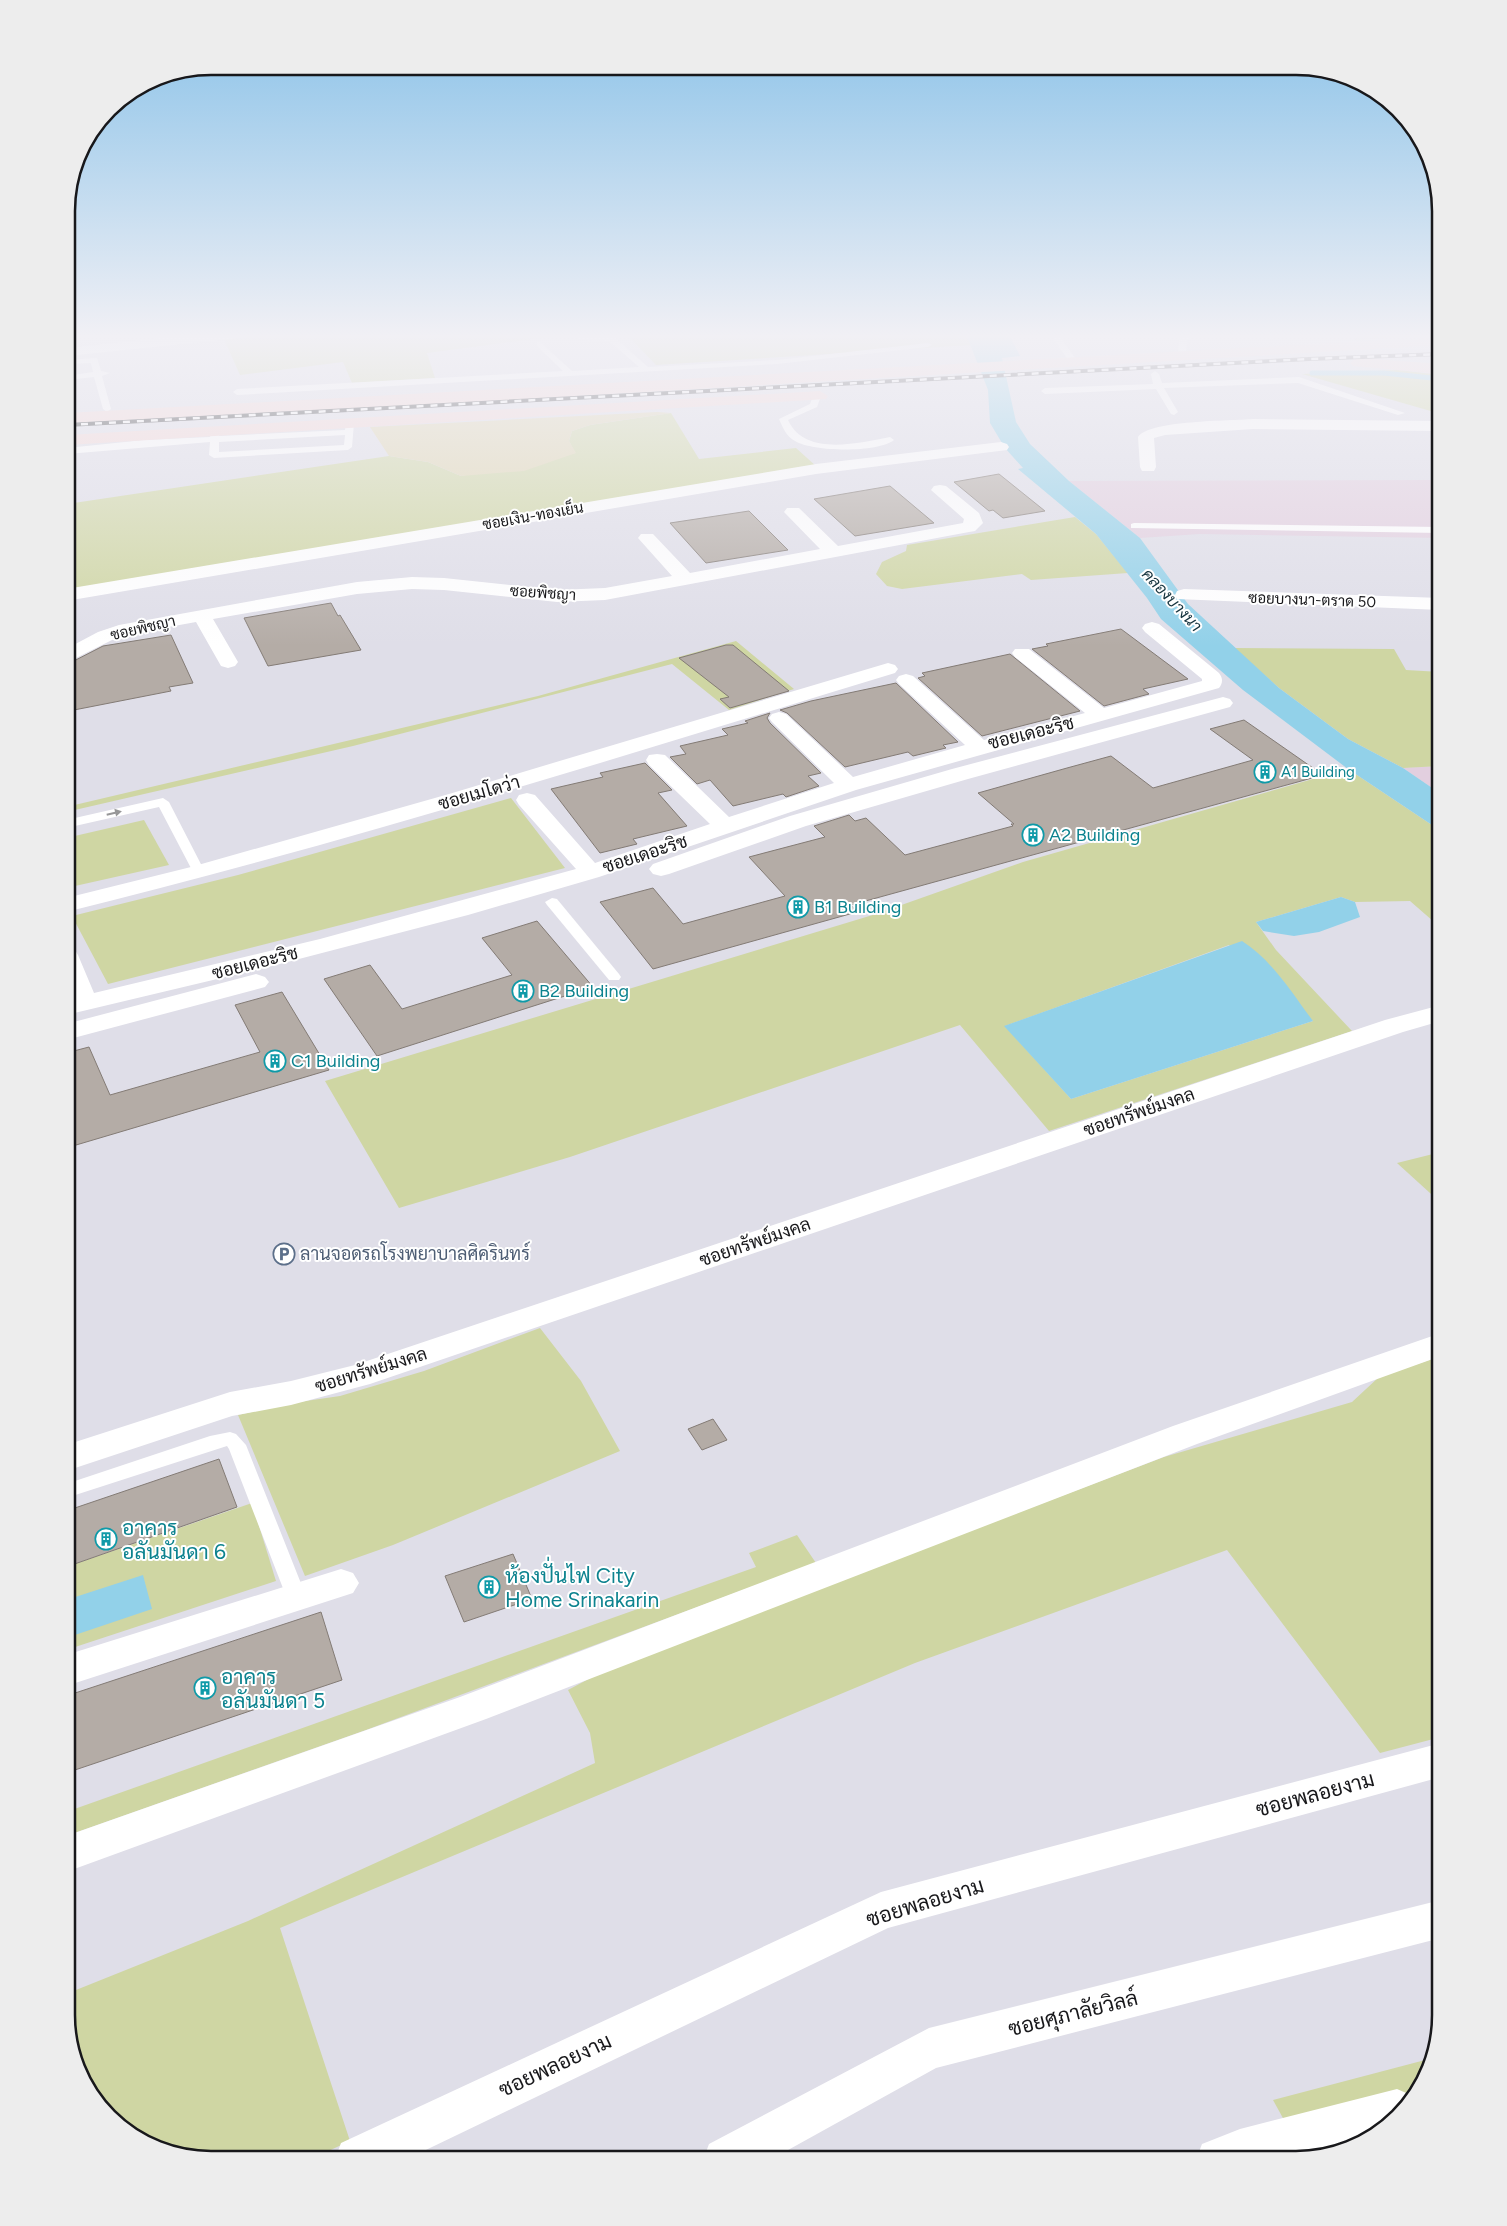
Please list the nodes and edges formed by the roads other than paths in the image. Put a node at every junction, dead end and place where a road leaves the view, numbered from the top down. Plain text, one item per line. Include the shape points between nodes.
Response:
1 (133, 438) edge
2 (155, 438) edge
3 (214, 438) edge
4 (348, 438) edge
5 (799, 438) edge
6 (1146, 438) edge
7 (75, 440) edge
8 (890, 440) dead end
9 (1001, 447) dead end
10 (75, 450) edge
11 (1148, 467) dead end
12 (940, 490) dead end
13 (793, 512) dead end
14 (1134, 526) dead end
15 (1432, 530) edge
16 (647, 538) dead end
17 (833, 551) junction
18 (685, 579) junction
19 (75, 593) edge
20 (1184, 595) dead end
21 (1432, 604) edge
22 (201, 615) junction
23 (1152, 628) dead end
24 (75, 653) edge
25 (1022, 653) dead end
26 (228, 662) dead end
27 (1223, 703) dead end
28 (1100, 715) junction
29 (779, 718) dead end
30 (979, 746) junction
31 (657, 760) dead end
32 (850, 785) junction
33 (527, 800) dead end
34 (75, 822) edge
35 (725, 826) junction
36 (199, 872) junction
37 (591, 872) junction
38 (552, 902) junction
39 (75, 903) edge
40 (614, 977) dead end
41 (76, 1005) edge
42 (1432, 1016) edge
43 (75, 1030) edge
44 (1432, 1347) edge
45 (75, 1455) edge
46 (75, 1488) edge
47 (341, 1583) dead end
48 (296, 1596) junction
49 (75, 1668) edge
50 (1432, 1762) edge
51 (75, 1851) edge
52 (1432, 1921) edge
53 (1388, 2114) edge
54 (376, 2151) edge
55 (742, 2151) edge
56 (1257, 2151) edge

1 - 7 main road
2 - 10 lane
3 - 4 lane via 214,455 348,447
5 - 8 lane via 816,445 852,447
6 - 11 street
9 - 19 street, ซอยเงิน-ทองเย็น via 816,469
12 - 17 street, ซอยพิชญา via 973,517 974,523 970,527
13 - 17 street
14 - 15 lane
16 - 18 street
17 - 18 street, ซอยพิชญา
18 - 22 street, ซอยพิชญา via 627,591 573,596 412,583 357,588
20 - 21 street, ซอยบางนา-ตราด 50
22 - 24 street, ซอยพิชญา via 126,629 105,636
22 - 26 street
23 - 28 street, ซอยเดอะริช via 1212,677 1212,684
25 - 28 street
27 - 38 street via 798,821 624,881
28 - 30 street, ซอยเดอะริช
29 - 32 street
30 - 32 street, ซอยเดอะริช
30 - 36 street, ซอยเมโดว่า via 897,675
31 - 35 street
32 - 35 street, ซอยเดอะริช
33 - 37 street
34 -> 36 lane via 163,802
35 - 37 street, ซอยเดอะริช
36 - 39 street, ซอยเมโดว่า
37 - 41 street, ซอยเดอะริช via 273,959
38 - 40 lane
38 - 43 street
42 - 45 street, ซอยทรัพย์มงคล via 1384,1029 359,1376 230,1404
44 - 51 street via 1185,1435 473,1708
46 - 48 lane via 230,1439 237,1445
47 - 48 street
48 - 49 street
50 - 54 street, ซอยพลอยงาม via 881,1911
52 - 55 street, ซอยศุภาลัยวิลล์ via 929,2049
53 - 56 street

